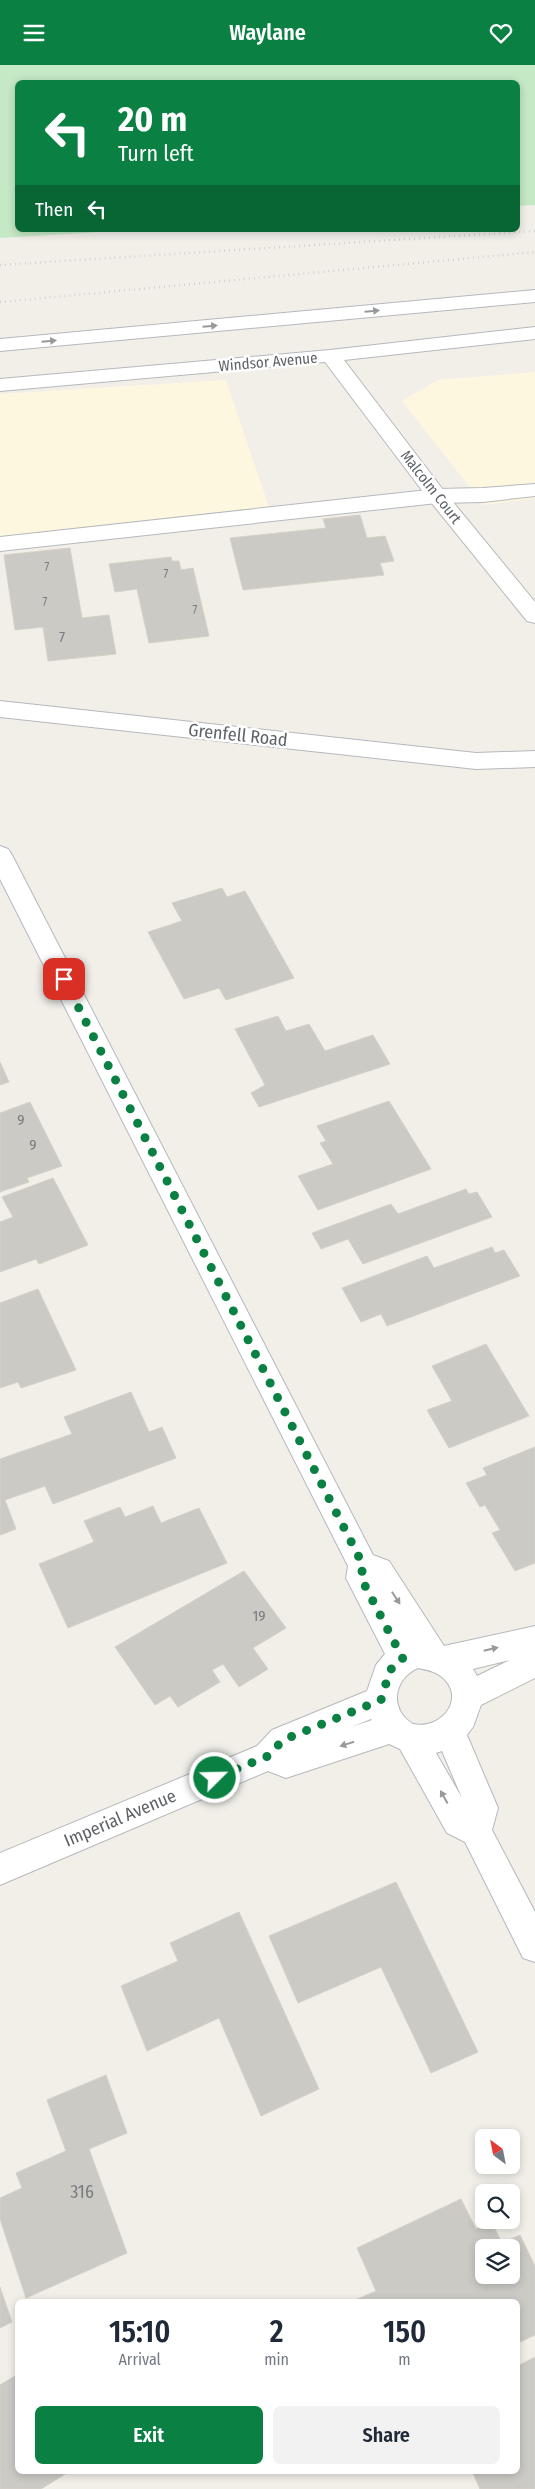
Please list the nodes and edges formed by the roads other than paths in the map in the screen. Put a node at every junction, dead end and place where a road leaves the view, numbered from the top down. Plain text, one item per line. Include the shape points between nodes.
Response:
1 (535, 296) edge
2 (535, 333) edge
3 (0, 345) edge
4 (330, 356) junction
5 (0, 385) edge
6 (535, 490) edge
7 (437, 496) junction
8 (0, 544) edge
9 (535, 616) edge
10 (0, 709) edge
11 (535, 759) edge
12 (476, 761) junction
13 (535, 777) edge
14 (0, 855) edge
15 (363, 1565) junction
16 (535, 1640) edge
17 (440, 1658) junction
18 (403, 1659) junction
19 (535, 1663) edge
20 (468, 1696) junction
21 (381, 1700) junction
22 (450, 1732) junction
23 (402, 1733) junction
24 (268, 1756) junction
25 (476, 1831) junction
26 (0, 1869) edge
27 (535, 1946) edge

3 -> 1 street
2 - 4 street, Windsor Avenue
4 - 5 street, Windsor Avenue
4 - 7 street, Malcolm Court
6 - 7 street
7 - 8 street
7 - 9 street, Malcolm Court
10 - 12 street, Grenfell Road
11 - 12 street, Grenfell Road
12 - 13 street, Grenfell Road
14 - 15 street
15 -> 17 street via 378,1570
15 - 18 street via 361,1578
17 -> 16 street
17 - 18 street via 417,1654
17 - 20 street via 459,1670
18 - 21 street via 390,1670
19 - 20 street
20 - 22 street via 460,1720
21 - 23 street via 384,1715
21 - 24 street, Imperial Avenue via 283,1740
22 - 23 street via 425,1741
22 - 25 street via 482,1808
23 -> 24 street via 286,1763
25 -> 23 street via 458,1822
24 - 26 street, Imperial Avenue
25 - 27 street

